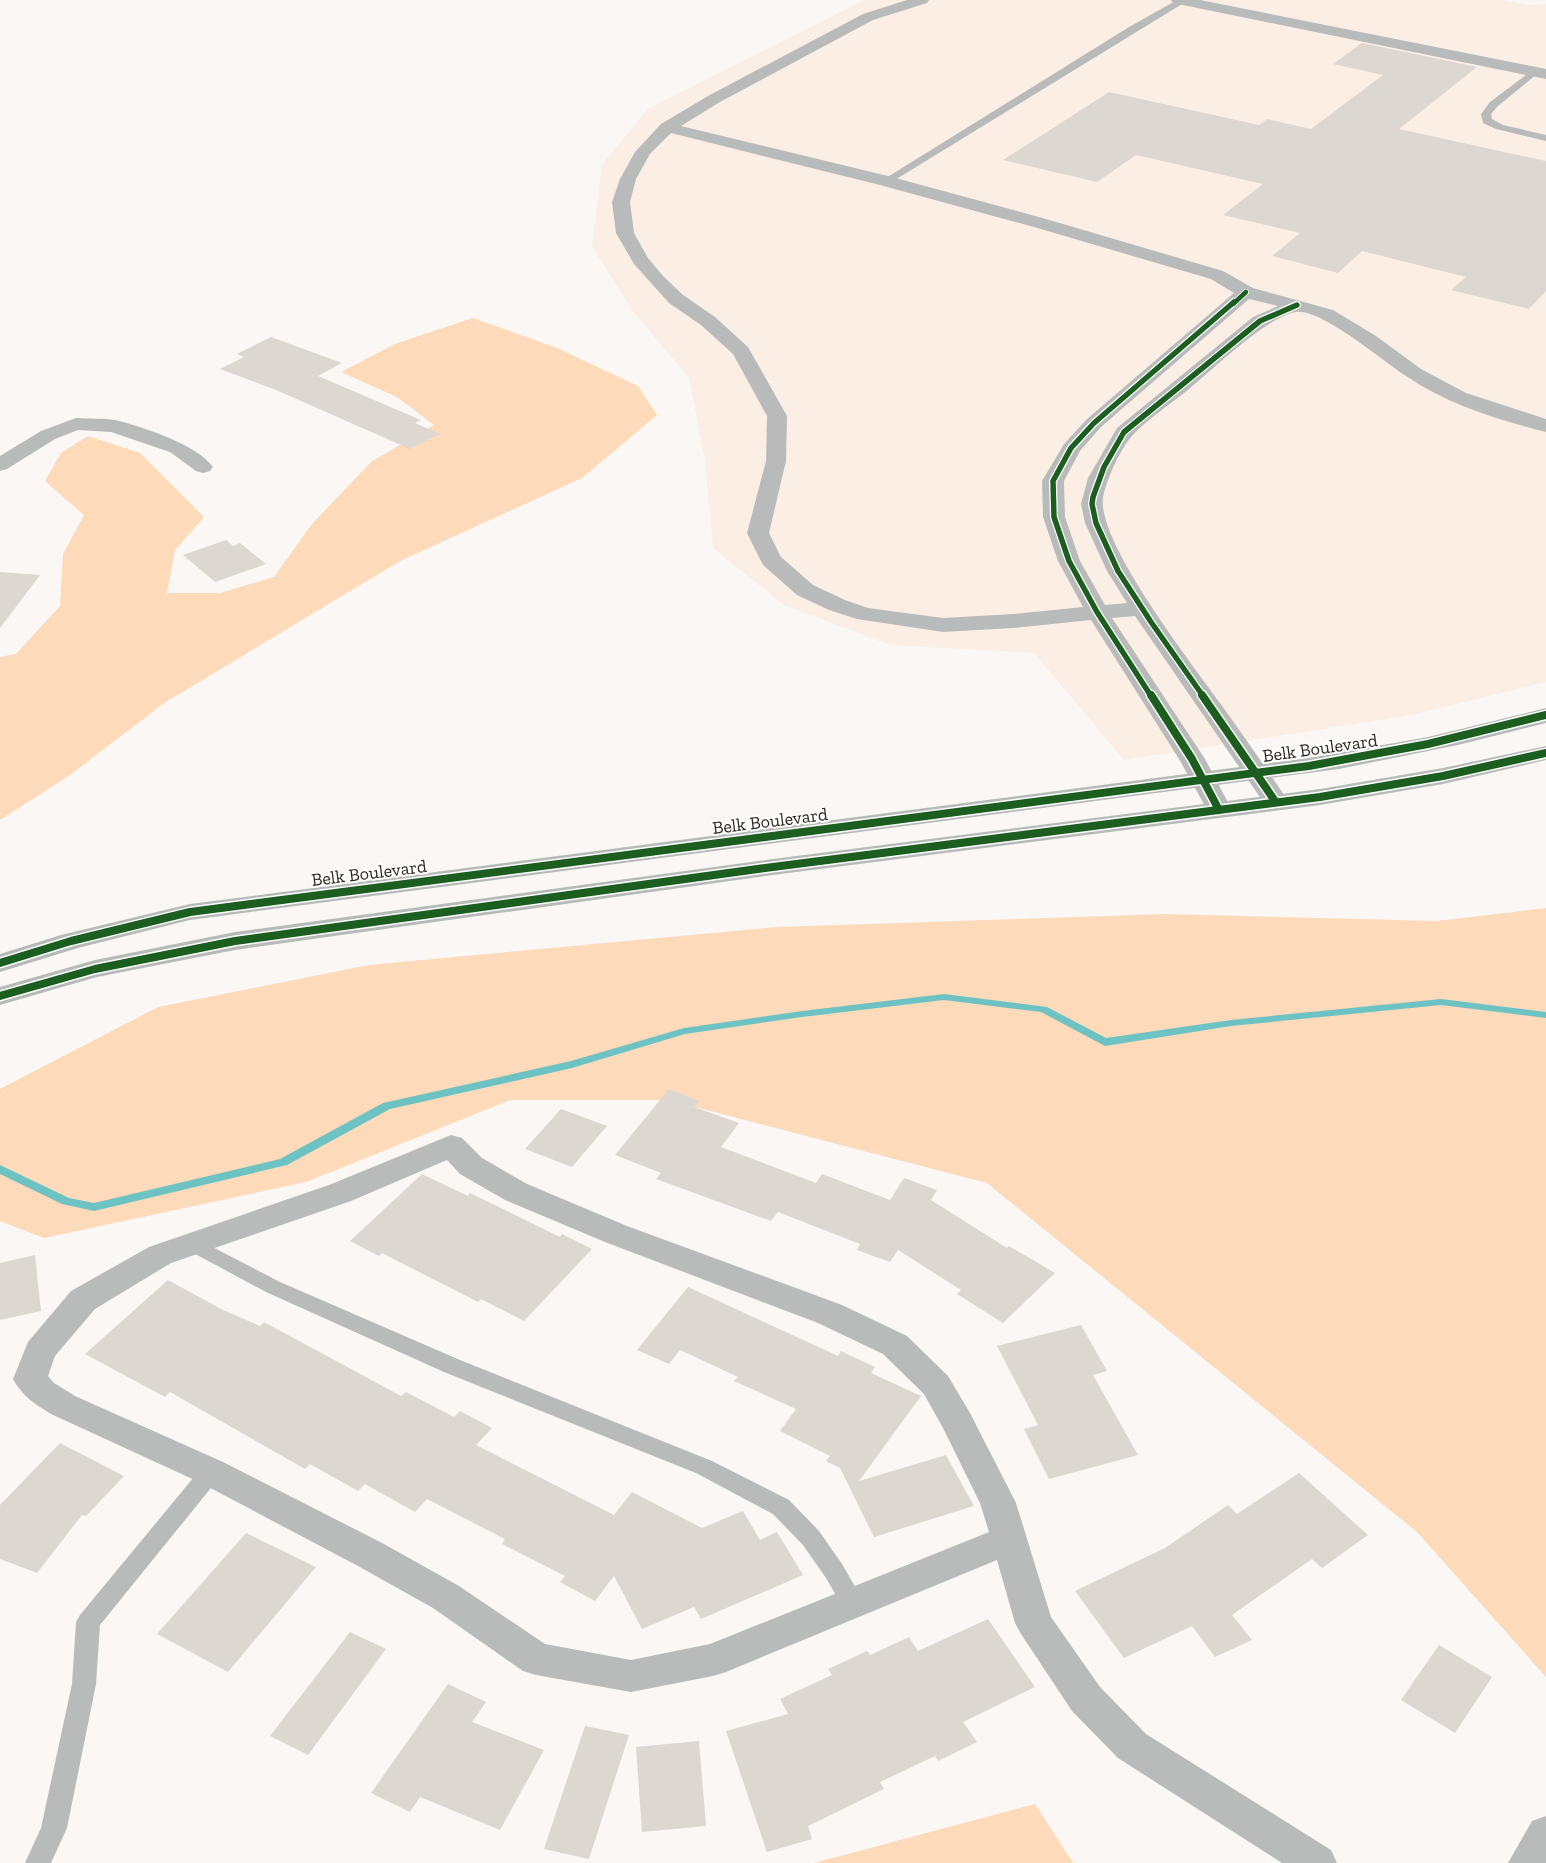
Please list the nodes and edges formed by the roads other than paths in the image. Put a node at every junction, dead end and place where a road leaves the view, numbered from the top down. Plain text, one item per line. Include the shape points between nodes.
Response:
1 (922, 0) edge
2 (1180, 0) edge
3 (1540, 73) edge
4 (667, 127) junction
5 (1546, 138) edge
6 (886, 181) junction
7 (1246, 292) junction
8 (1296, 306) junction
9 (1546, 426) edge
10 (0, 465) edge
11 (203, 467) dead end
12 (1142, 608) junction
13 (1097, 612) junction
14 (1546, 715) edge
15 (1546, 753) edge
16 (1256, 773) junction
17 (1202, 780) junction
18 (1275, 801) junction
19 (1219, 810) junction
20 (0, 963) edge
21 (0, 996) edge
22 (193, 1244) junction
23 (211, 1472) junction
24 (1009, 1540) junction
25 (852, 1602) junction
26 (1546, 1834) edge
27 (38, 1863) edge
28 (1317, 1863) edge
29 (1528, 1863) edge

1 - 4 street via 868,17
2 - 3 street
2 - 6 lane
3 - 5 lane via 1494,104 1486,114 1488,121 1500,127
4 - 6 street
4 - 13 street via 643,152 628,179 622,202 625,233 640,260 657,280 742,351 776,416 776,461 758,533 771,560 805,590 866,614 943,624
6 - 7 street via 1218,275
7 - 8 street
7 - 13 street via 1094,423 1071,448 1054,481 1054,516 1068,561
8 - 9 street via 1326,314 1346,324 1414,373 1459,396
8 - 12 street via 1260,321 1124,432 1109,455 1092,503 1097,528 1111,558
10 - 11 street via 48,436 76,424 113,426 177,448
12 - 13 street
12 - 16 street
13 - 17 street via 1192,759
14 - 16 street, Belk Boulevard via 1392,753
15 - 18 street via 1443,776 1320,797
16 - 17 street, Belk Boulevard
16 - 18 street
17 - 19 street
17 - 20 street, Belk Boulevard via 190,912 71,941
18 - 19 street
19 - 21 street via 235,940 95,969
22 - 23 street via 160,1255 82,1300 40,1351 30,1379 42,1392 63,1405
22 - 24 street via 340,1193 451,1146 471,1166 516,1192 616,1234 830,1314 895,1345 936,1385 998,1503
22 - 25 lane via 273,1287 452,1366 704,1467 781,1507 811,1538
23 - 25 street via 446,1597 536,1659 631,1676 713,1660
23 - 27 lane via 88,1622 84,1684 54,1828
24 - 25 street
24 - 28 street via 1034,1623 1086,1699 1132,1746
26 - 29 street

